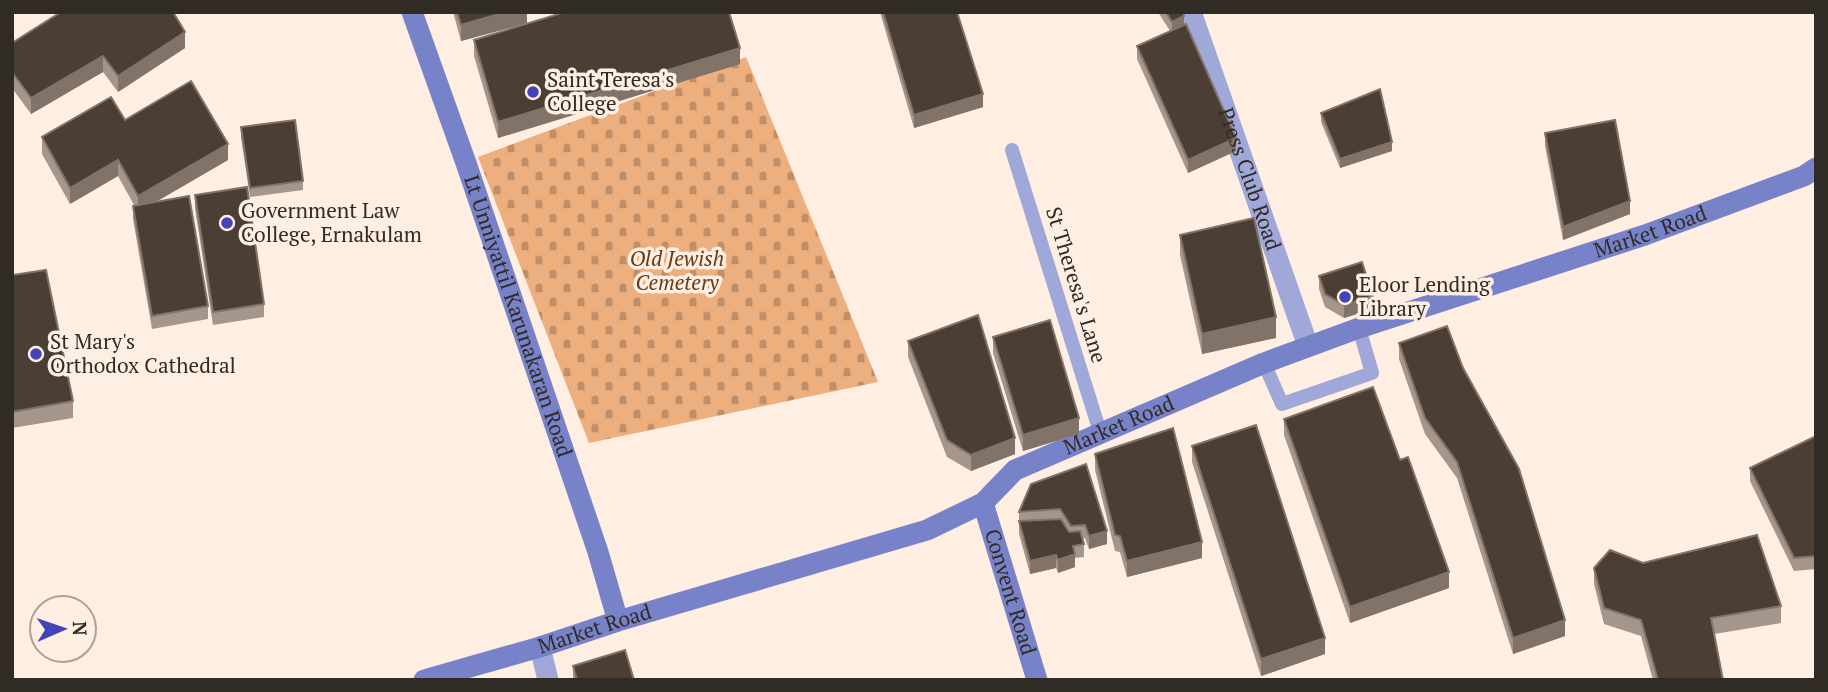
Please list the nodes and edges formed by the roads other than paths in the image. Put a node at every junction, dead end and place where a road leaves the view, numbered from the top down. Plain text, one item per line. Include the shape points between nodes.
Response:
1 (411, 12) edge
2 (1191, 12) edge
3 (1012, 150) dead end
4 (1816, 168) edge
5 (1359, 328) junction
6 (1308, 346) junction
7 (1264, 363) junction
8 (1100, 432) junction
9 (983, 503) junction
10 (618, 621) junction
11 (540, 647) junction
12 (424, 680) edge
13 (548, 680) edge
14 (1037, 680) edge

1 - 10 street, Lt Unniyattil Karunakaran Road
2 - 6 street, Press Club Road
3 - 8 lane, St Theresa's Lane
4 - 5 street, Market Road via 1645,235
5 - 6 street, Market Road
5 - 7 lane via 1372,373 1282,404
6 - 7 street, Market Road
7 - 8 street, Market Road
8 - 9 street, Market Road via 1015,470
9 - 10 street, Market Road via 927,530
9 - 14 street, Convent Road
10 - 11 street, Market Road
11 - 12 street, Market Road
11 - 13 street

